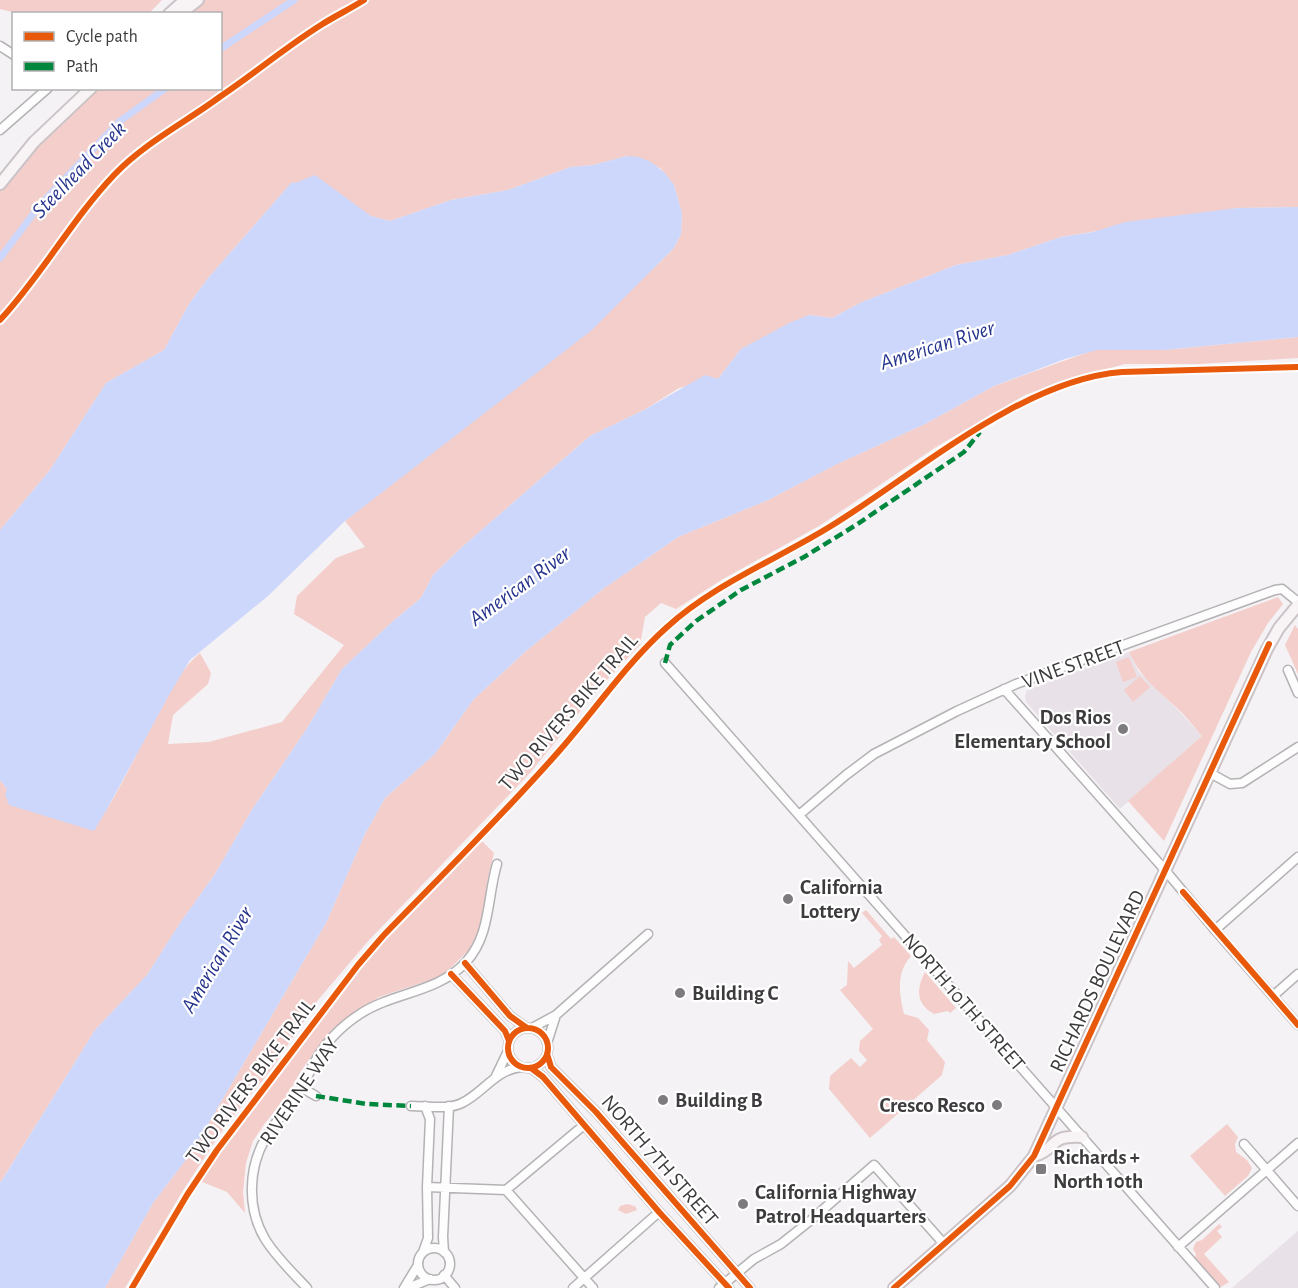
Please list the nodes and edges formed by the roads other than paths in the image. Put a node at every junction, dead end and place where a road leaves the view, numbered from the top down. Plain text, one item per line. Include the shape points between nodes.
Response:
1 (208, 0) edge
2 (192, 2) edge
3 (173, 12) edge
4 (47, 90) edge
5 (89, 90) edge
6 (0, 130) edge
7 (0, 184) edge
8 (1298, 603) edge
9 (665, 663) dead end
10 (1287, 670) dead end
11 (1004, 689) junction
12 (1298, 693) edge
13 (1298, 747) edge
14 (1210, 773) junction
15 (799, 815) junction
16 (1298, 857) edge
17 (497, 864) dead end
18 (1166, 870) junction
19 (1215, 930) junction
20 (648, 933) dead end
21 (465, 963) junction
22 (451, 974) junction
23 (1298, 974) edge
24 (1273, 996) junction
25 (556, 1015) junction
26 (1298, 1025) edge
27 (530, 1028) junction
28 (548, 1042) junction
29 (509, 1046) junction
30 (547, 1054) junction
31 (521, 1067) junction
32 (531, 1068) junction
33 (495, 1076) junction
34 (302, 1088) junction
35 (316, 1095) dead end
36 (411, 1106) dead end
37 (425, 1106) junction
38 (448, 1106) junction
39 (1056, 1108) junction
40 (584, 1125) junction
41 (1082, 1137) junction
42 (1298, 1143) edge
43 (1244, 1144) dead end
44 (1034, 1156) junction
45 (1268, 1170) junction
46 (427, 1187) junction
47 (446, 1188) junction
48 (506, 1190) junction
49 (1298, 1206) edge
50 (660, 1212) junction
51 (944, 1244) junction
52 (1178, 1247) junction
53 (423, 1252) junction
54 (444, 1252) junction
55 (418, 1265) junction
56 (737, 1273) junction
57 (444, 1275) junction
58 (584, 1278) junction
59 (430, 1279) junction
60 (724, 1286) edge
61 (307, 1288) edge
62 (406, 1288) edge
63 (455, 1288) edge
64 (573, 1288) edge
65 (593, 1288) edge
66 (750, 1288) edge
67 (894, 1288) edge
68 (1215, 1288) edge

1 - 2 main road
2 - 3 main road
4 - 6 street
5 - 7 main road via 34,142
8 - 11 street, VINE STREET via 1282,589 1275,590
8 - 14 main road, RICHARDS BOULEVARD via 1266,649
9 - 15 street, NORTH 10TH STREET
10 - 12 street
11 - 15 street, VINE STREET via 885,747
11 - 18 street
13 - 14 street via 1242,783 1230,784
14 - 18 main road, RICHARDS BOULEVARD
15 - 39 street, NORTH 10TH STREET
16 - 19 street
17 - 21 street, RIVERINE WAY via 485,928
18 - 19 street
18 - 39 main road, RICHARDS BOULEVARD
19 - 24 street
20 - 25 street
21 - 22 street, RIVERINE WAY
21 - 27 street via 510,1016
22 - 29 street via 506,1031
22 - 34 street, RIVERINE WAY via 354,1018 324,1048
23 - 24 street
24 - 26 street
25 - 27 street
25 - 28 street
27 - 28 street via 542,1033
27 - 29 street via 516,1032
28 - 30 street
29 - 31 street via 512,1061
29 - 33 street
30 - 32 street
30 - 56 street, NORTH 7TH STREET via 551,1067 596,1112
31 - 32 street
31 - 33 street
32 - 40 street, NORTH 7TH STREET
33 - 38 street via 465,1101
34 - 35 street
34 - 61 street, RIVERINE WAY via 269,1132 256,1160 252,1194 257,1220 270,1246
36 - 37 street
37 - 38 street
37 - 46 street via 430,1119
38 - 47 street
39 - 41 street, NORTH 10TH STREET
39 - 44 main road, RICHARDS BOULEVARD
40 - 48 street
40 - 50 street, NORTH 7TH STREET
41 - 44 main road via 1060,1138
41 - 52 street, NORTH 10TH STREET
42 - 45 street
43 - 45 street
44 - 51 main road, RICHARDS BOULEVARD via 1010,1186
45 - 49 street
45 - 52 street
46 - 47 street
46 - 53 street via 428,1238
47 - 48 street
47 - 54 street
48 - 58 street
50 - 58 street
50 - 60 street, NORTH 7TH STREET
51 - 56 street via 874,1166 781,1244
51 - 67 main road, RICHARDS BOULEVARD
52 - 68 street, NORTH 10TH STREET
53 - 54 street via 436,1248
53 - 55 street
54 - 57 street via 449,1266
55 - 59 street
55 - 62 street
56 - 60 street
56 - 66 street, NORTH 7TH STREET
57 - 59 street
57 - 63 street
58 - 64 street
58 - 65 street
59 - 62 street

